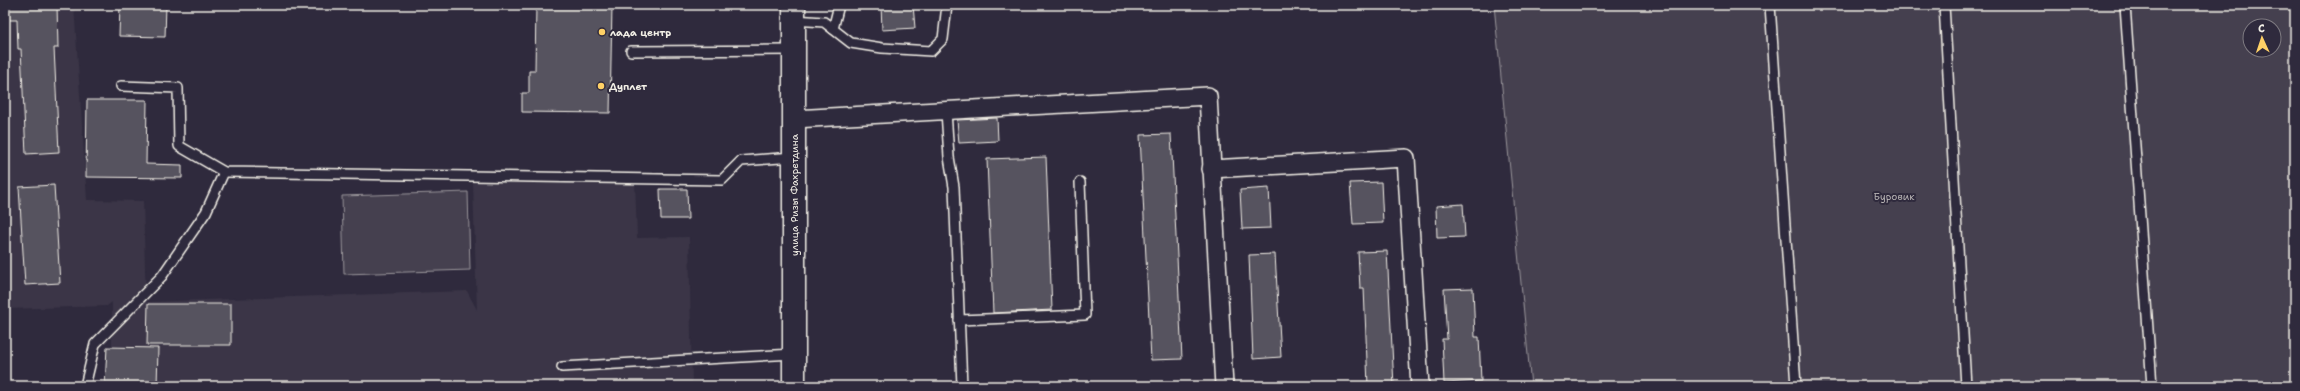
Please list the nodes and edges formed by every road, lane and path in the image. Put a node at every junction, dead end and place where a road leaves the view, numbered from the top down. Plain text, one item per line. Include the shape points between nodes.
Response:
1 (839, 5) edge
2 (947, 5) edge
3 (1770, 5) edge
4 (1944, 5) edge
5 (2125, 5) edge
6 (794, 12) edge
7 (833, 29) junction
8 (794, 50) junction
9 (631, 51) dead end
10 (121, 86) dead end
11 (946, 111) junction
12 (794, 119) junction
13 (794, 156) junction
14 (1211, 169) junction
15 (224, 172) junction
16 (1080, 182) dead end
17 (959, 320) junction
18 (794, 354) junction
19 (562, 367) dead end
20 (85, 386) edge
21 (794, 386) edge
22 (962, 386) edge
23 (1224, 386) edge
24 (1420, 386) edge
25 (1796, 386) edge
26 (1966, 386) edge
27 (2152, 386) edge

1 - 7 lane
2 - 7 lane via 943,40 931,51 851,43
3 - 25 lane
4 - 26 lane
5 - 27 lane
6 - 7 lane via 824,22
6 - 8 main road, улица Ризы Фахретдина
8 - 9 lane
8 - 12 main road, улица Ризы Фахретдина
10 - 15 lane via 178,88 179,146
11 - 12 street
11 - 14 street via 1208,96
11 - 17 lane via 954,188
12 - 13 main road, улица Ризы Фахретдина
13 - 15 lane via 741,161 722,180
13 - 18 main road, улица Ризы Фахретдина
14 - 23 street
14 - 24 street via 1406,158
15 - 20 lane via 206,212 162,276 95,344
16 - 17 lane via 1085,315
17 - 22 lane
18 - 19 lane
18 - 21 main road, улица Ризы Фахретдина

